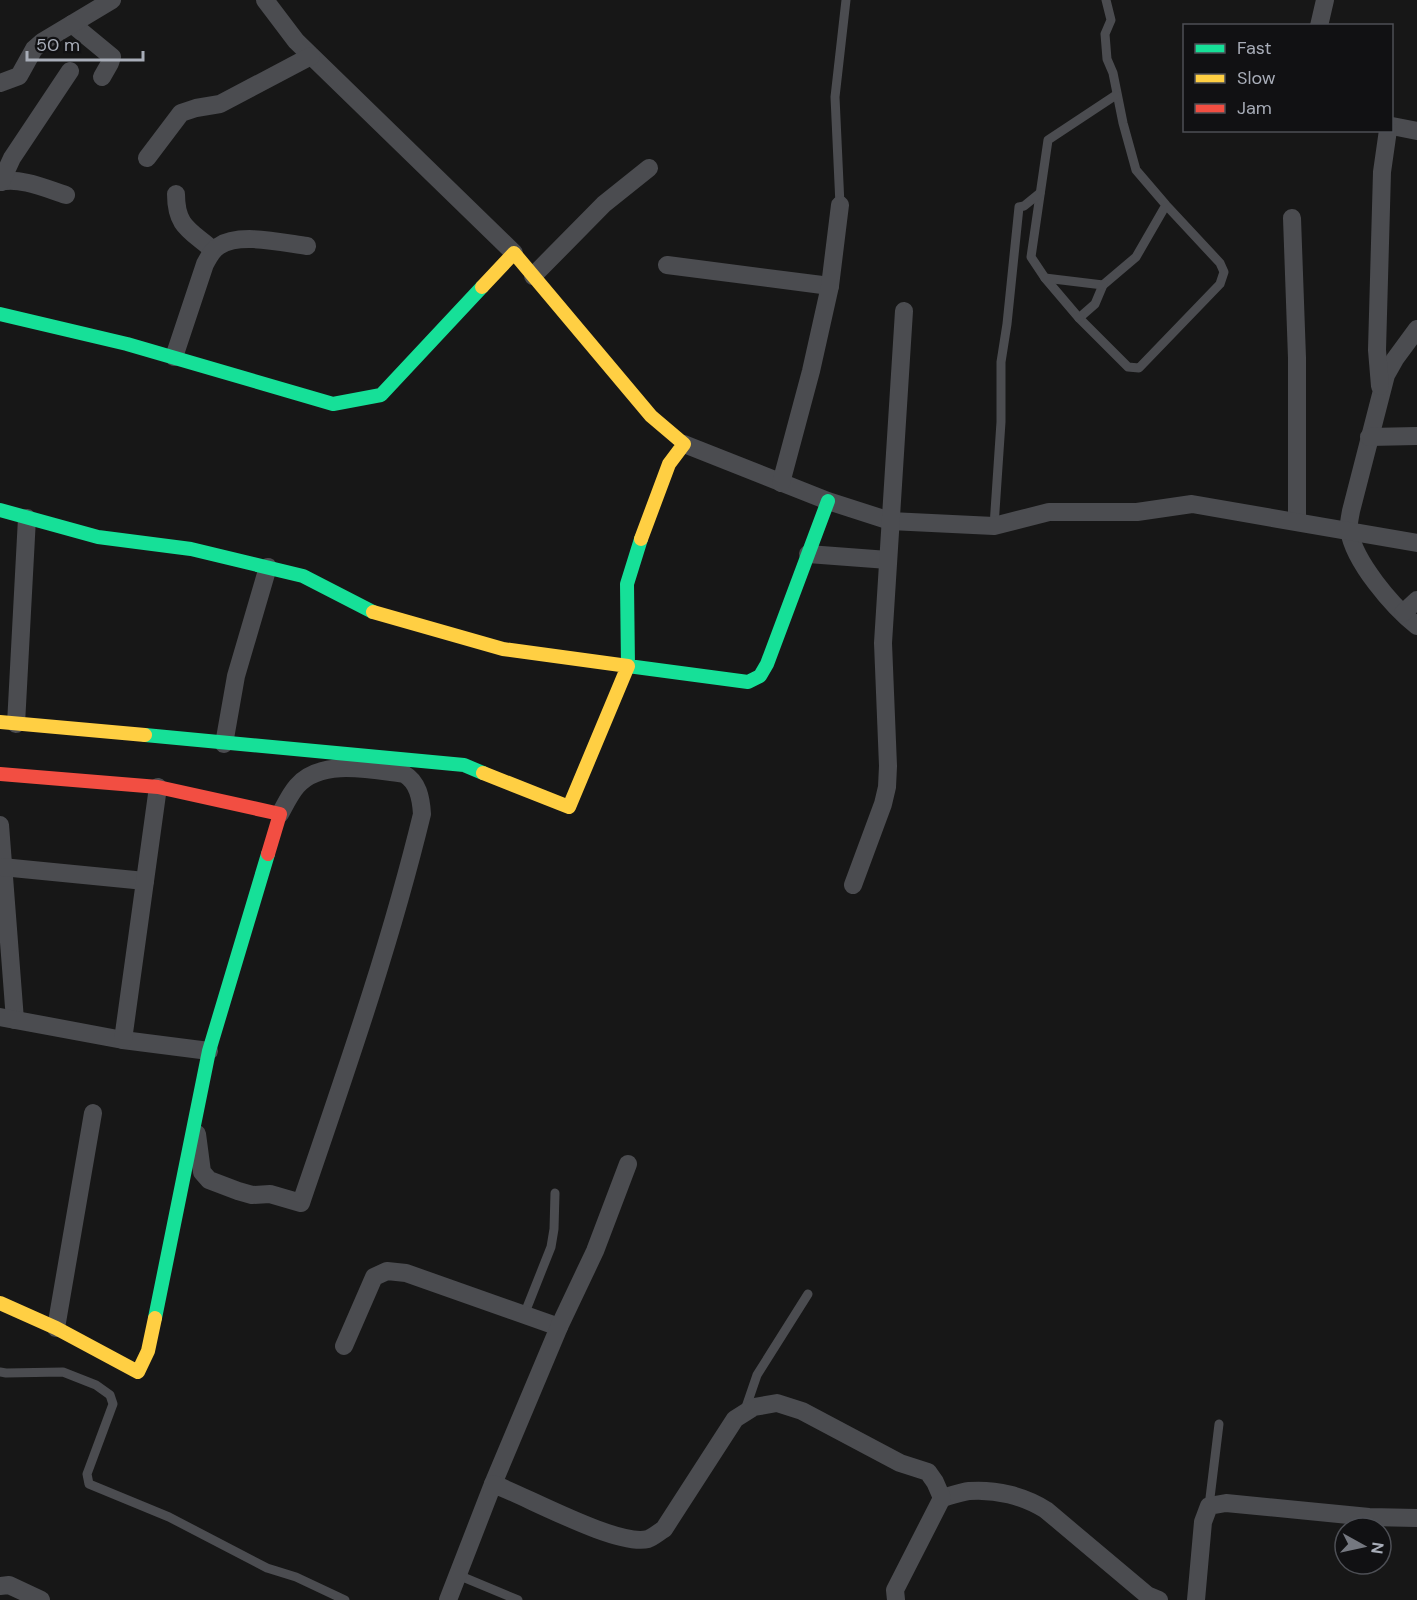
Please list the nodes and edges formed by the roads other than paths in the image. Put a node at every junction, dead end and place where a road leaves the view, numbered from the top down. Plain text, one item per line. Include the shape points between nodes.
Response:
1 (112, 0) edge
2 (846, 0) edge
3 (1106, 0) edge
4 (1325, 0) edge
5 (268, 1) edge
6 (72, 24) junction
7 (1319, 24) edge
8 (311, 56) junction
9 (70, 71) dead end
10 (102, 77) dead end
11 (0, 83) edge
12 (1116, 95) junction
13 (1393, 126) edge
14 (1417, 131) edge
15 (1388, 132) edge
16 (147, 158) dead end
17 (649, 168) dead end
18 (1, 182) edge
19 (1040, 193) junction
20 (176, 194) dead end
21 (66, 195) dead end
22 (840, 205) joint
23 (1166, 206) junction
24 (1292, 218) dead end
25 (307, 246) dead end
26 (213, 250) junction
27 (514, 253) junction
28 (667, 265) dead end
29 (533, 276) junction
30 (1045, 278) junction
31 (1103, 285) junction
32 (830, 286) junction
33 (904, 311) dead end
34 (0, 314) edge
35 (1079, 318) junction
36 (1417, 329) edge
37 (174, 357) junction
38 (1381, 391) junction
39 (1369, 436) junction
40 (1417, 436) edge
41 (684, 444) junction
42 (781, 483) junction
43 (828, 501) junction
44 (0, 510) edge
45 (27, 518) junction
46 (890, 521) junction
47 (1298, 521) junction
48 (994, 526) junction
49 (1348, 530) junction
50 (1417, 543) edge
51 (808, 554) junction
52 (888, 560) junction
53 (268, 567) junction
54 (1417, 600) edge
55 (1403, 613) junction
56 (1417, 626) edge
57 (628, 666) junction
58 (8, 723) edge
59 (224, 744) junction
60 (0, 774) edge
61 (158, 787) junction
62 (280, 814) junction
63 (0, 825) edge
64 (2, 867) junction
65 (145, 880) junction
66 (853, 885) dead end
67 (7, 1019) edge
68 (123, 1040) junction
69 (209, 1051) junction
70 (93, 1113) dead end
71 (195, 1117) junction
72 (628, 1164) dead end
73 (555, 1193) dead end
74 (808, 1294) dead end
75 (0, 1303) edge
76 (524, 1314) junction
77 (559, 1327) junction
78 (56, 1329) junction
79 (344, 1347) dead end
80 (0, 1372) edge
81 (744, 1413) junction
82 (1219, 1424) dead end
83 (494, 1484) junction
84 (942, 1498) junction
85 (1209, 1506) junction
86 (1417, 1518) edge
87 (458, 1575) junction
88 (0, 1586) edge
89 (41, 1600) edge
90 (345, 1600) edge
91 (448, 1600) edge
92 (518, 1600) edge
93 (896, 1600) edge
94 (1159, 1600) edge
95 (1196, 1600) edge

1 - 6 street
2 - 22 lane via 835,97
3 - 12 lane via 1111,20 1105,34 1107,59
4 - 7 street
5 - 8 street
6 - 10 street via 112,57
6 - 11 street via 34,49 20,76
8 - 16 street via 220,104 181,113
8 - 27 street
9 - 18 street via 12,158
12 - 19 lane via 1048,140
12 - 23 lane via 1136,170
13 - 14 street
15 - 38 street via 1382,172 1377,350
17 - 29 street via 604,204
18 - 21 street via 28,184
19 - 30 lane via 1031,257
19 - 48 lane via 1020,207 1016,232 1001,362
20 - 26 street via 180,222
22 - 32 street
23 - 31 lane via 1136,257
23 - 35 lane via 1220,263 1224,272 1220,284 1139,368 1128,367
24 - 47 street
25 - 26 street via 235,240
26 - 37 street via 204,264
27 - 29 street
27 - 37 street via 381,395 333,404
28 - 32 street
29 - 41 street via 651,417
30 - 31 lane
30 - 35 lane
31 - 35 lane via 1095,304
32 - 42 street
33 - 46 street
34 - 37 street
36 - 38 street via 1395,359
38 - 39 street
39 - 40 street
39 - 49 street
41 - 42 street
41 - 57 street via 669,464 627,584
42 - 43 street
43 - 46 street
43 - 51 street
44 - 45 street
45 - 53 street via 98,537 191,549
45 - 58 street
46 - 48 street
46 - 52 street
47 - 48 street via 1192,504 1137,512 1049,512
47 - 49 street
49 - 50 street
49 - 55 street via 1358,556
51 - 52 street
51 - 57 street via 762,675 757,679 748,682
52 - 66 street via 884,643 887,787
53 - 57 street via 303,576 373,612 503,649
53 - 59 street via 236,676
54 - 55 street
55 - 56 street
57 - 59 street via 569,807 465,765
58 - 59 street
60 - 61 street
61 - 62 street
61 - 65 street
62 - 69 street
62 - 71 street via 297,785 314,774 336,768 404,774 413,779 422,814 396,916 301,1203 270,1194 252,1195 205,1177
63 - 64 street
64 - 65 street
64 - 67 street
65 - 68 street
67 - 68 street
68 - 69 street
69 - 71 street
70 - 78 street
71 - 78 street via 148,1351 138,1372
72 - 77 street via 596,1251
73 - 76 lane via 552,1247
74 - 81 lane via 757,1375
75 - 78 street
76 - 77 street
76 - 79 street via 406,1273 387,1271 374,1277
77 - 83 street
80 - 90 lane via 63,1372 110,1395 113,1404 87,1474 89,1484 169,1517 267,1568
81 - 83 street via 735,1419 664,1529 649,1539 627,1539 587,1525
81 - 84 street via 777,1402 802,1411 900,1463 928,1472
82 - 85 lane
83 - 87 street
84 - 93 street via 895,1590
84 - 94 street via 987,1491 1029,1499 1147,1595
85 - 86 street via 1226,1503
85 - 95 street via 1203,1522
87 - 91 street
87 - 92 lane
88 - 89 street via 9,1585

